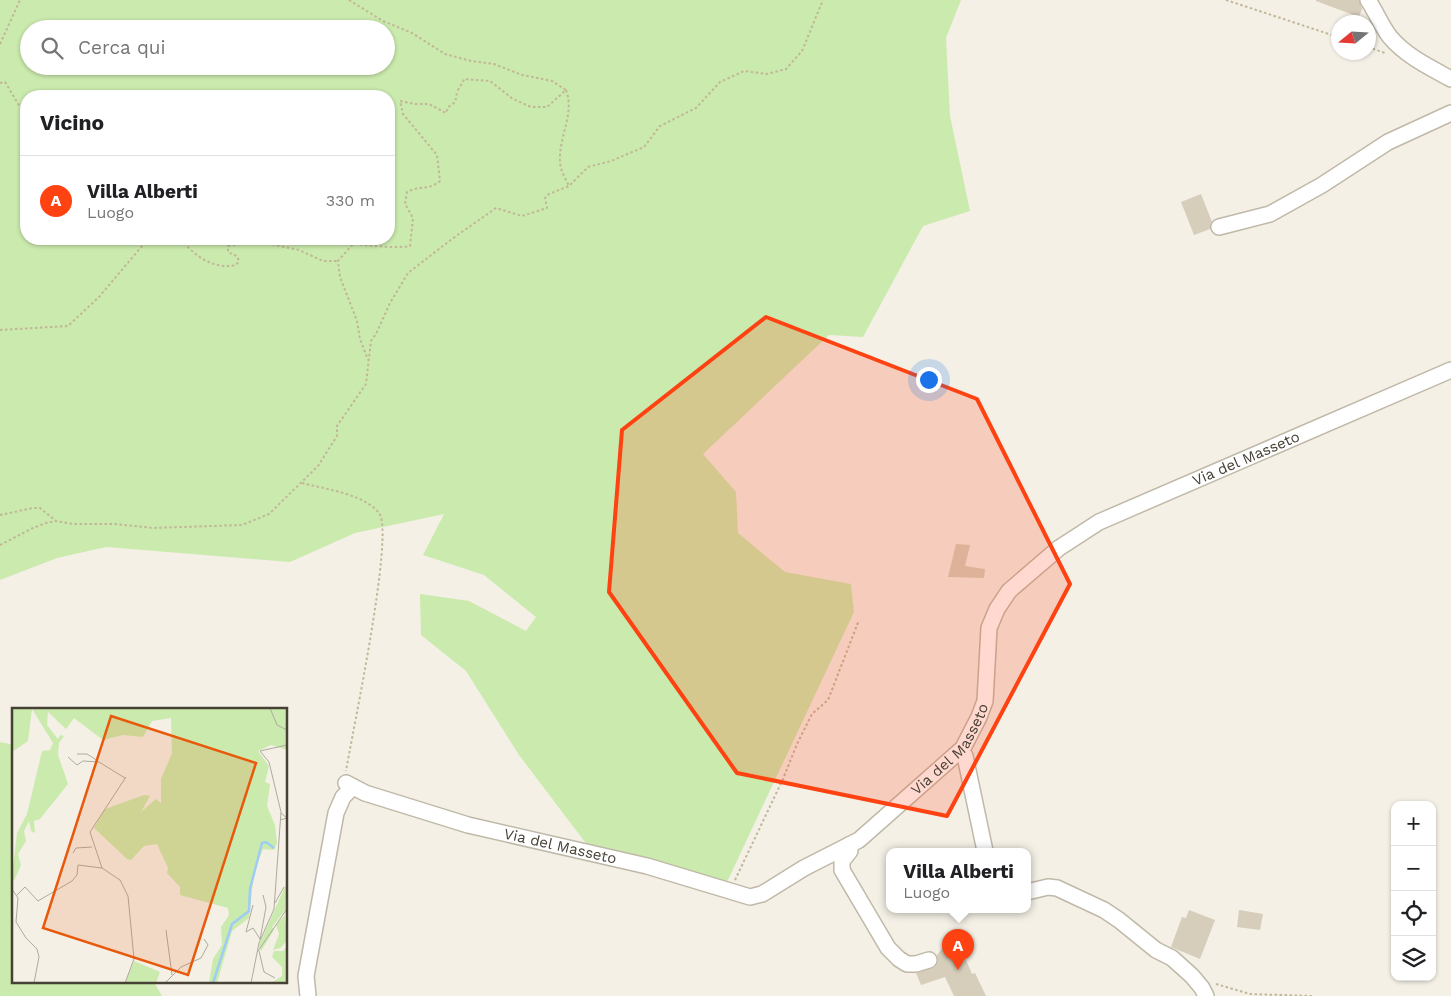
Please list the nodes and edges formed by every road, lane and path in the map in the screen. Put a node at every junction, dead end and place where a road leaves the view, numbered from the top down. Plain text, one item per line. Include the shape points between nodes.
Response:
1 (20, 0) edge
2 (349, 0) edge
3 (823, 0) edge
4 (1226, 0) edge
5 (1368, 0) edge
6 (381, 20) edge
7 (395, 26) edge
8 (1331, 35) edge
9 (0, 44) edge
10 (1451, 79) edge
11 (0, 83) edge
12 (566, 90) junction
13 (20, 107) edge
14 (1451, 113) edge
15 (569, 186) junction
16 (1219, 227) dead end
17 (143, 245) edge
18 (186, 245) edge
19 (234, 245) edge
20 (275, 245) edge
21 (352, 245) edge
22 (380, 245) edge
23 (338, 261) junction
24 (0, 330) edge
25 (368, 363) junction
26 (1451, 370) edge
27 (302, 483) junction
28 (0, 515) edge
29 (56, 521) junction
30 (0, 545) edge
31 (859, 620) dead end
32 (960, 751) junction
33 (349, 785) junction
34 (849, 845) junction
35 (984, 848) edge
36 (729, 891) junction
37 (1031, 891) edge
38 (929, 960) dead end
39 (1204, 992) edge
40 (306, 993) edge
41 (1312, 996) edge

1 - 9 path
2 - 6 path
3 - 15 path via 802,51 786,69 767,74 744,71 720,82 696,108 660,126 644,147 588,167
4 - 8 path
5 - 10 street via 1391,37 1402,48
7 - 12 path via 445,54 552,81
11 - 13 path via 5,82
12 - 15 path via 569,99 560,159
12 - 22 path via 547,107 531,107 513,99 490,81 464,79 455,104 448,107 446,113 429,104 400,101 403,114 437,155 440,181 432,188 407,192 405,204 413,218 410,246
14 - 16 street via 1388,142 1270,214
15 - 25 path via 545,198 547,208 522,216 496,208 408,273 371,341
17 - 24 path via 99,298 68,326
18 - 19 path via 199,258 214,265 236,265 238,258 228,252 228,246
20 - 23 path via 299,250 323,261
21 - 23 path
23 - 25 path via 340,277 357,321
25 - 27 path via 366,384 337,426 337,436 318,466
26 - 32 street, Via del Masseto via 1098,522 1059,548 1009,591 997,609 989,628 985,701
27 - 29 path via 269,514 242,525 153,528
27 - 33 path via 342,493 368,504 380,514 384,526 376,604 345,773
28 - 29 path via 40,508
29 - 30 path via 33,528
31 - 36 path via 828,700 812,714
32 - 34 street, Via del Masseto via 870,832
32 - 35 street via 965,756
33 - 36 street, Via del Masseto via 468,825 647,866
33 - 40 street via 336,813 306,976
34 - 36 street, Via del Masseto via 762,894 750,897
34 - 38 street via 842,870 888,948 907,964
37 - 39 street via 1057,888 1104,910 1156,950 1172,958
39 - 41 path via 1217,983 1250,994

